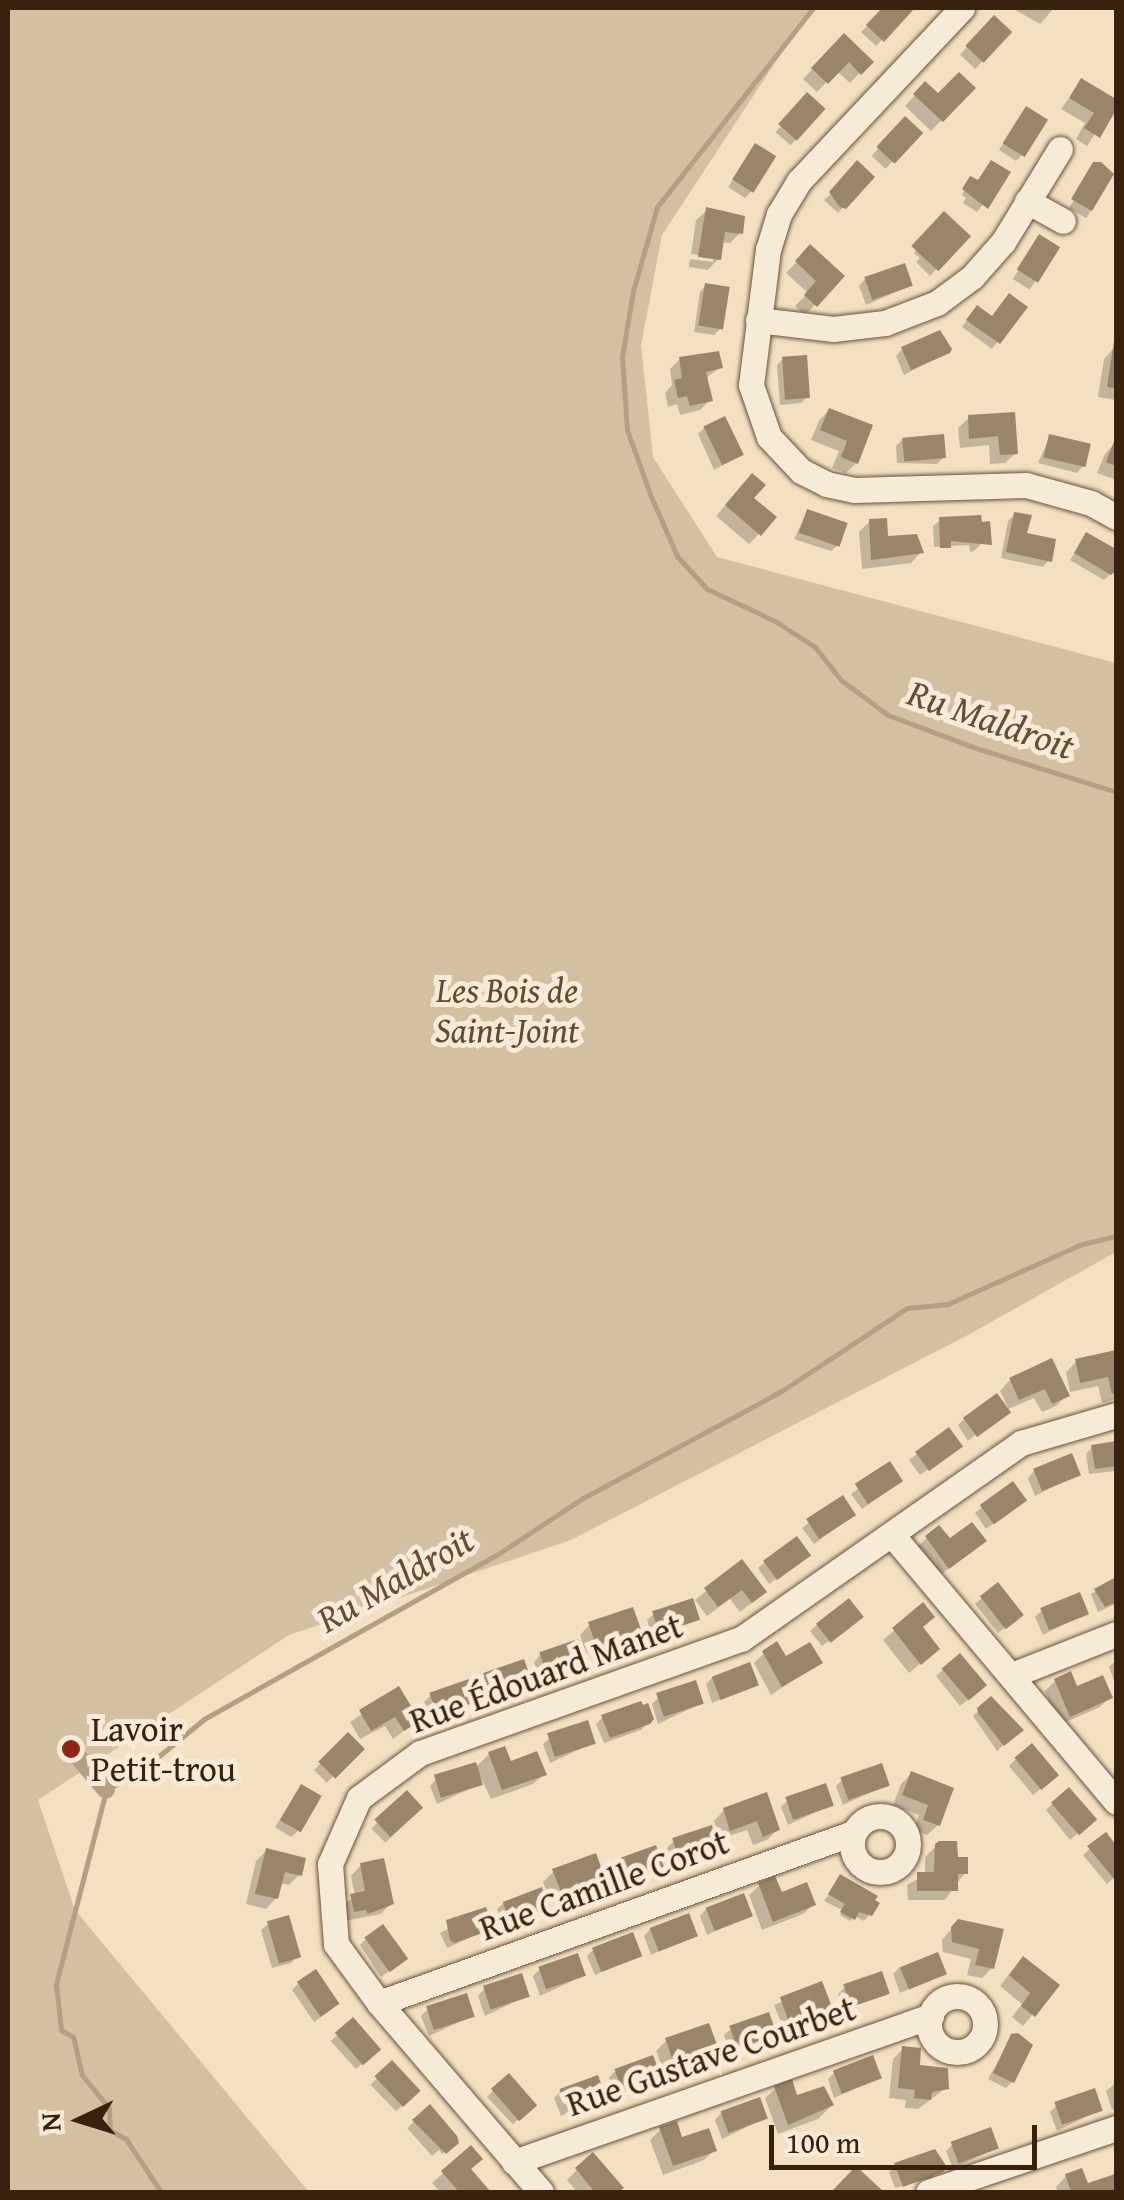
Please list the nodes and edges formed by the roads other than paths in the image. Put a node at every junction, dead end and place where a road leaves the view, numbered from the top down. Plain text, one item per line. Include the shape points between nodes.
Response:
1 (962, 8) edge
2 (1060, 149) dead end
3 (1028, 201) junction
4 (1063, 221) dead end
5 (758, 320) junction
6 (1116, 517) edge
7 (1116, 1416) edge
8 (894, 1536) junction
9 (1116, 1634) edge
10 (1012, 1675) junction
11 (1116, 1802) edge
12 (854, 1833) dead end
13 (379, 2003) junction
14 (930, 2016) dead end
15 (1116, 2128) edge
16 (514, 2162) junction
17 (541, 2192) edge
18 (928, 2192) edge

1 - 5 street via 799,181 768,249
2 - 3 street
3 - 4 street
3 - 5 street via 972,278 937,303 885,323 832,329
5 - 6 street via 750,385 768,437 801,471 854,490 1026,485
7 - 8 street, Rue Édouard Manet via 1021,1443
8 - 10 street
8 - 13 street, Rue Édouard Manet via 741,1639 420,1753 358,1798 330,1864 336,1944
9 - 10 street
10 - 11 street
12 - 13 street, Rue Camille Corot
13 - 16 street, Rue Édouard Manet
14 - 16 street, Rue Gustave Courbet
15 - 18 street
16 - 17 street, Rue Édouard Manet

